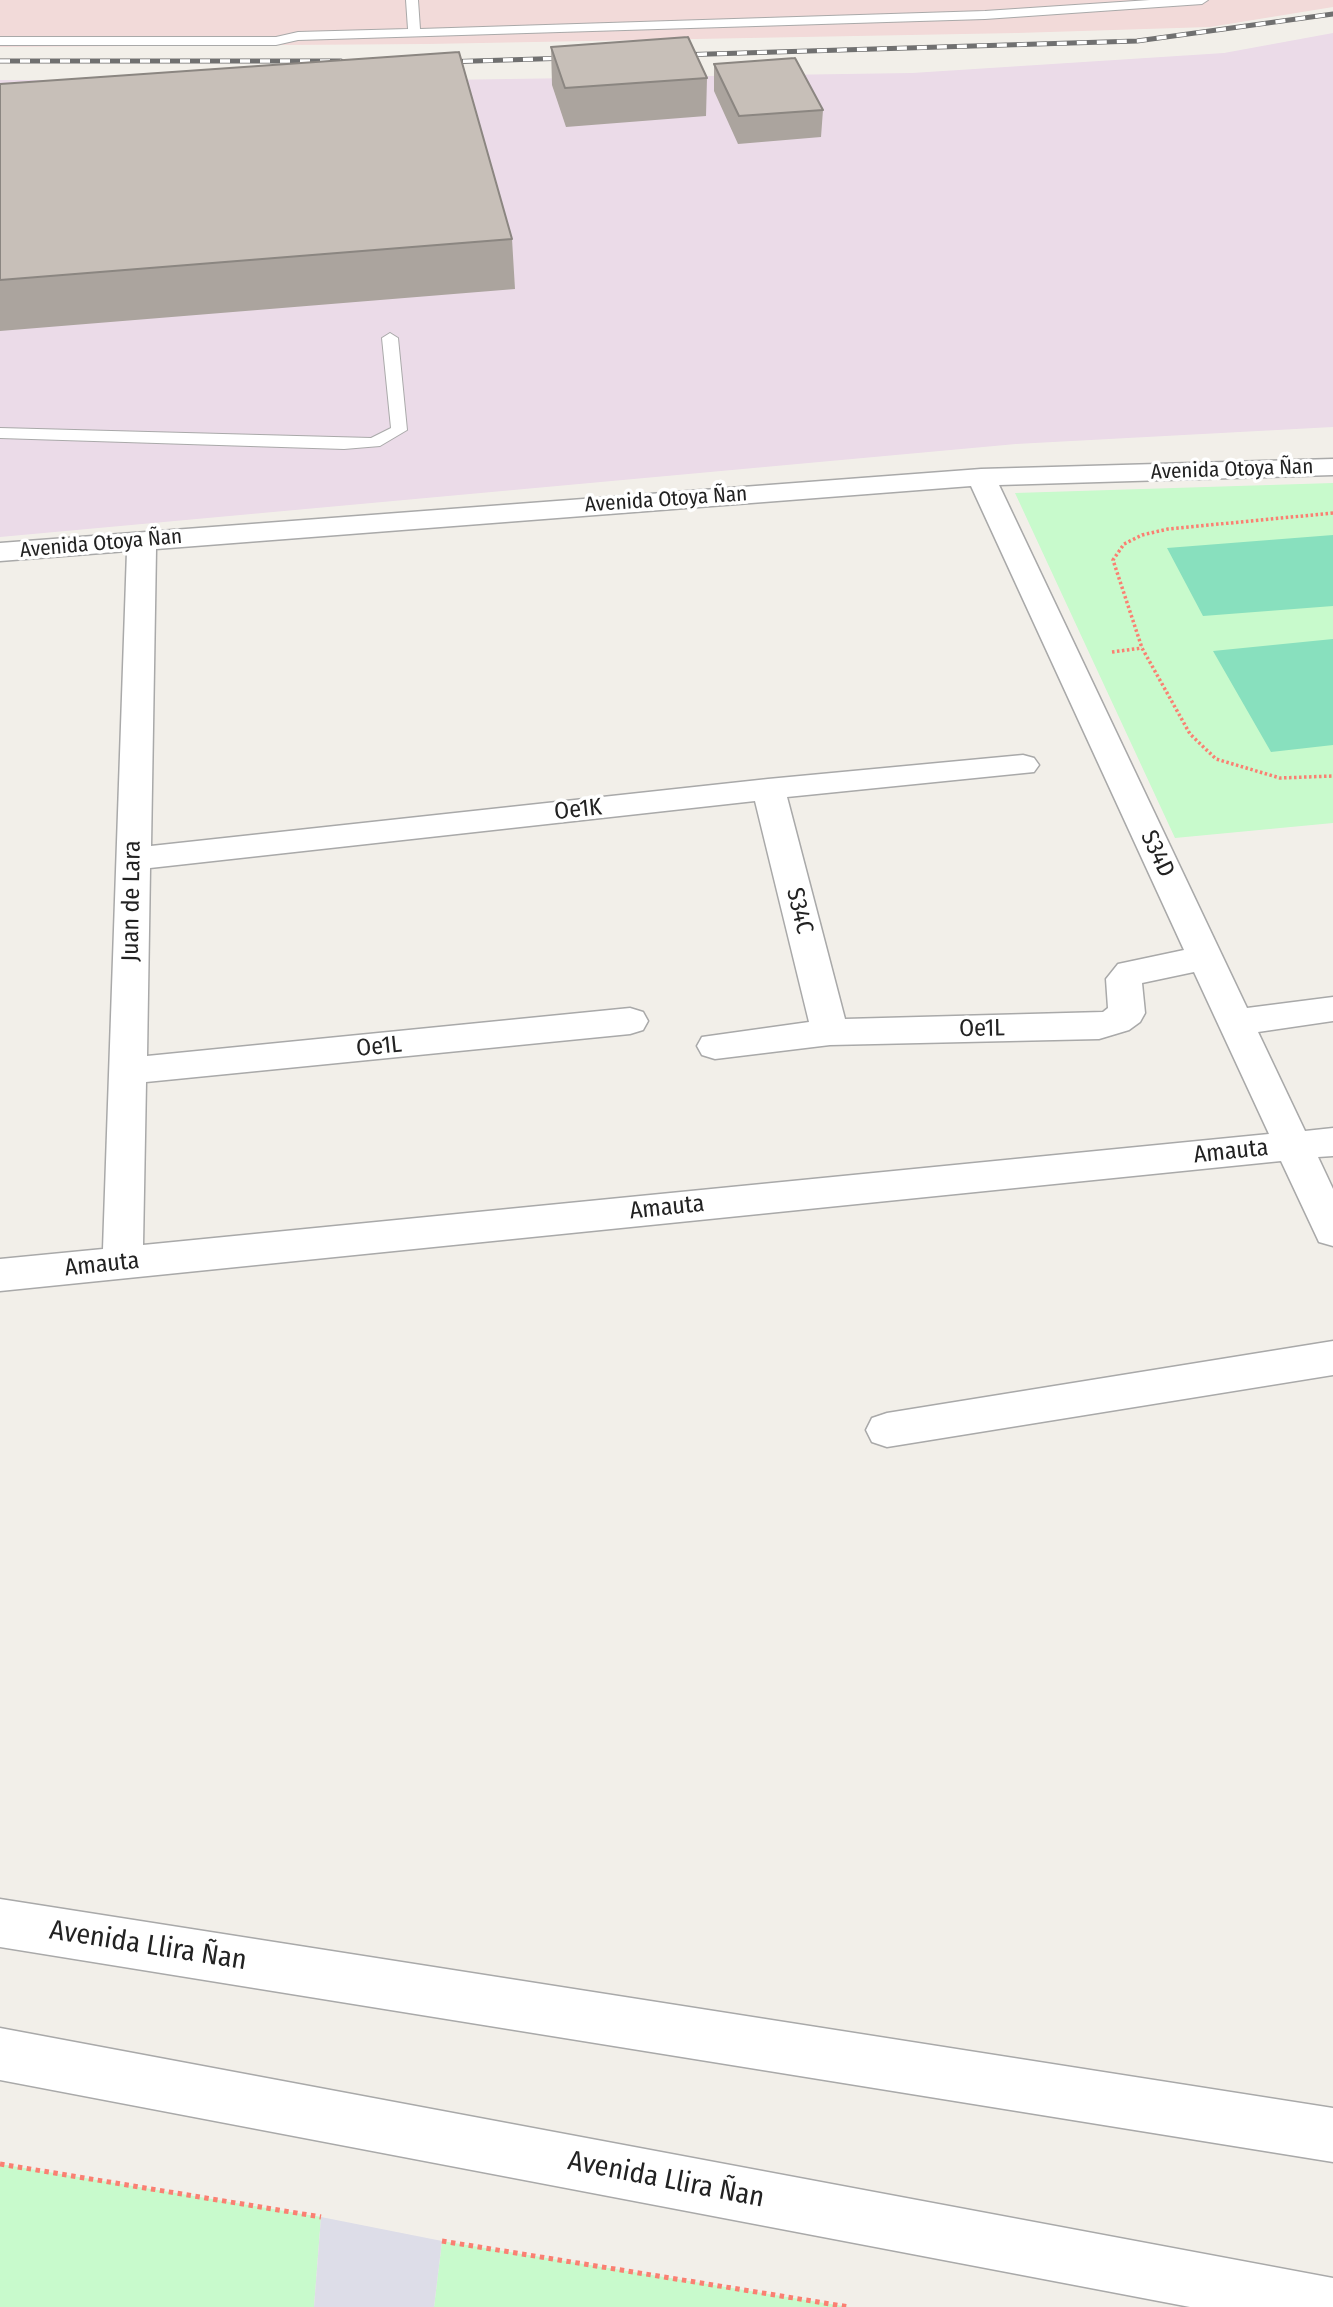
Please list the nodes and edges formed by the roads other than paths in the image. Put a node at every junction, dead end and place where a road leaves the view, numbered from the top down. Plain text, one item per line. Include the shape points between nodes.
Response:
1 (412, 0) edge
2 (1202, 0) edge
3 (414, 32) junction
4 (0, 35) edge
5 (298, 36) junction
6 (0, 41) edge
7 (390, 338) dead end
8 (0, 433) edge
9 (1333, 467) edge
10 (981, 477) junction
11 (142, 540) junction
12 (0, 552) edge
13 (1023, 765) dead end
14 (768, 789) junction
15 (133, 859) junction
16 (1206, 958) junction
17 (1333, 1009) edge
18 (630, 1021) dead end
19 (1236, 1022) junction
20 (830, 1032) junction
21 (715, 1046) dead end
22 (127, 1071) junction
23 (1333, 1142) edge
24 (1293, 1146) junction
25 (1333, 1231) edge
26 (123, 1263) junction
27 (0, 1275) edge
28 (1333, 1358) edge
29 (887, 1430) dead end
30 (0, 1923) edge
31 (0, 2054) edge
32 (1333, 2135) edge
33 (1333, 2306) edge

1 - 3 lane
2 - 3 lane via 985,15
3 - 5 lane
4 - 5 lane via 278,30
5 - 6 lane via 276,41
7 - 8 lane via 399,430 374,443
9 - 10 street, Avenida Otoya Ñan
10 - 11 street, Avenida Otoya Ñan
10 - 16 street, S34D
11 - 12 street, Avenida Otoya Ñan
11 - 15 street, Juan de Lara
13 - 14 street, Oe1K
14 - 15 street, Oe1K
14 - 20 street, S34C
15 - 22 street, Juan de Lara
16 - 19 street, S34D
16 - 20 street, Oe1L via 1131,973 1124,979 1127,1013 1099,1026
17 - 19 street
18 - 22 street, Oe1L
19 - 24 street, S34D
20 - 21 street, Oe1L
22 - 26 street, Juan de Lara
23 - 24 street, Amauta
24 - 25 street, S34D
24 - 26 street, Amauta
26 - 27 street, Amauta
28 - 29 street
30 - 32 street, Avenida Llira Ñan
31 - 33 street, Avenida Llira Ñan

